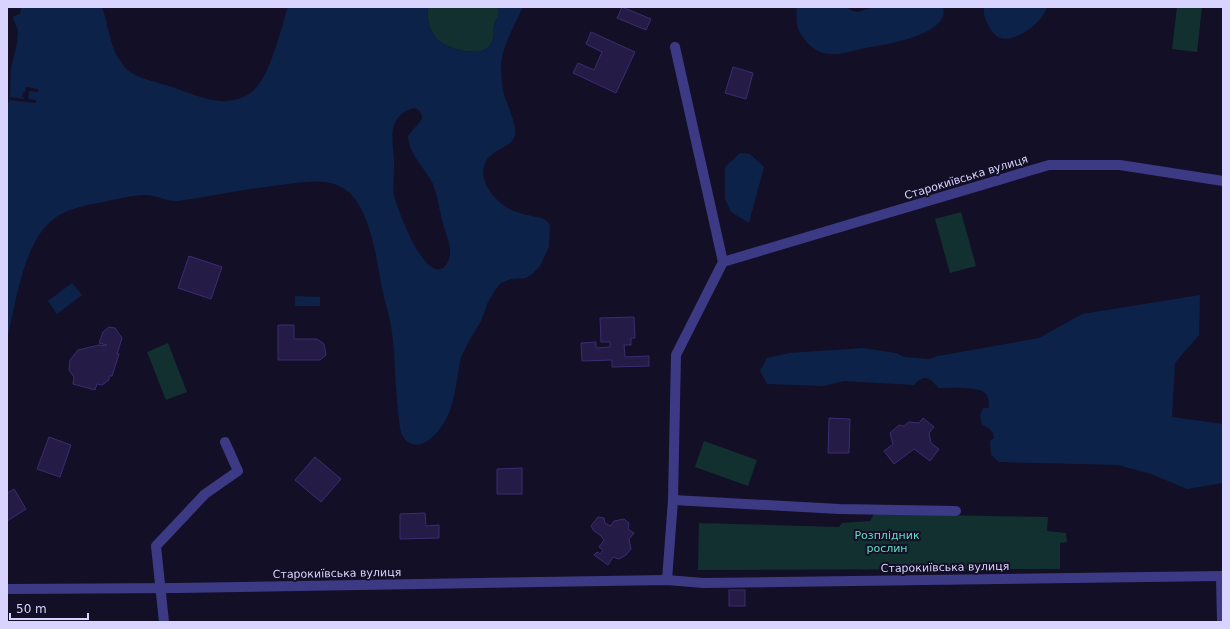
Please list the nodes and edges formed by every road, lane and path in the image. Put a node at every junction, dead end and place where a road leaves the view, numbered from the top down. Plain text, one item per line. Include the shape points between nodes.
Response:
1 (674, 47) dead end
2 (1223, 181) edge
3 (723, 262) junction
4 (224, 442) dead end
5 (673, 500) junction
6 (956, 511) dead end
7 (1222, 576) edge
8 (667, 580) junction
9 (160, 588) junction
10 (7, 589) edge
11 (164, 622) edge
12 (1222, 622) edge

1 - 3 street
2 - 3 street, Старокиївська вулиця via 1120,166 1049,165
3 - 5 street via 676,355
4 - 9 street via 238,471 205,494 156,546
5 - 6 street via 839,509
5 - 8 street
7 - 8 street, Старокиївська вулиця via 703,583
7 - 12 street
8 - 9 street, Старокиївська вулиця
9 - 10 street, Старокиївська вулиця
9 - 11 street

